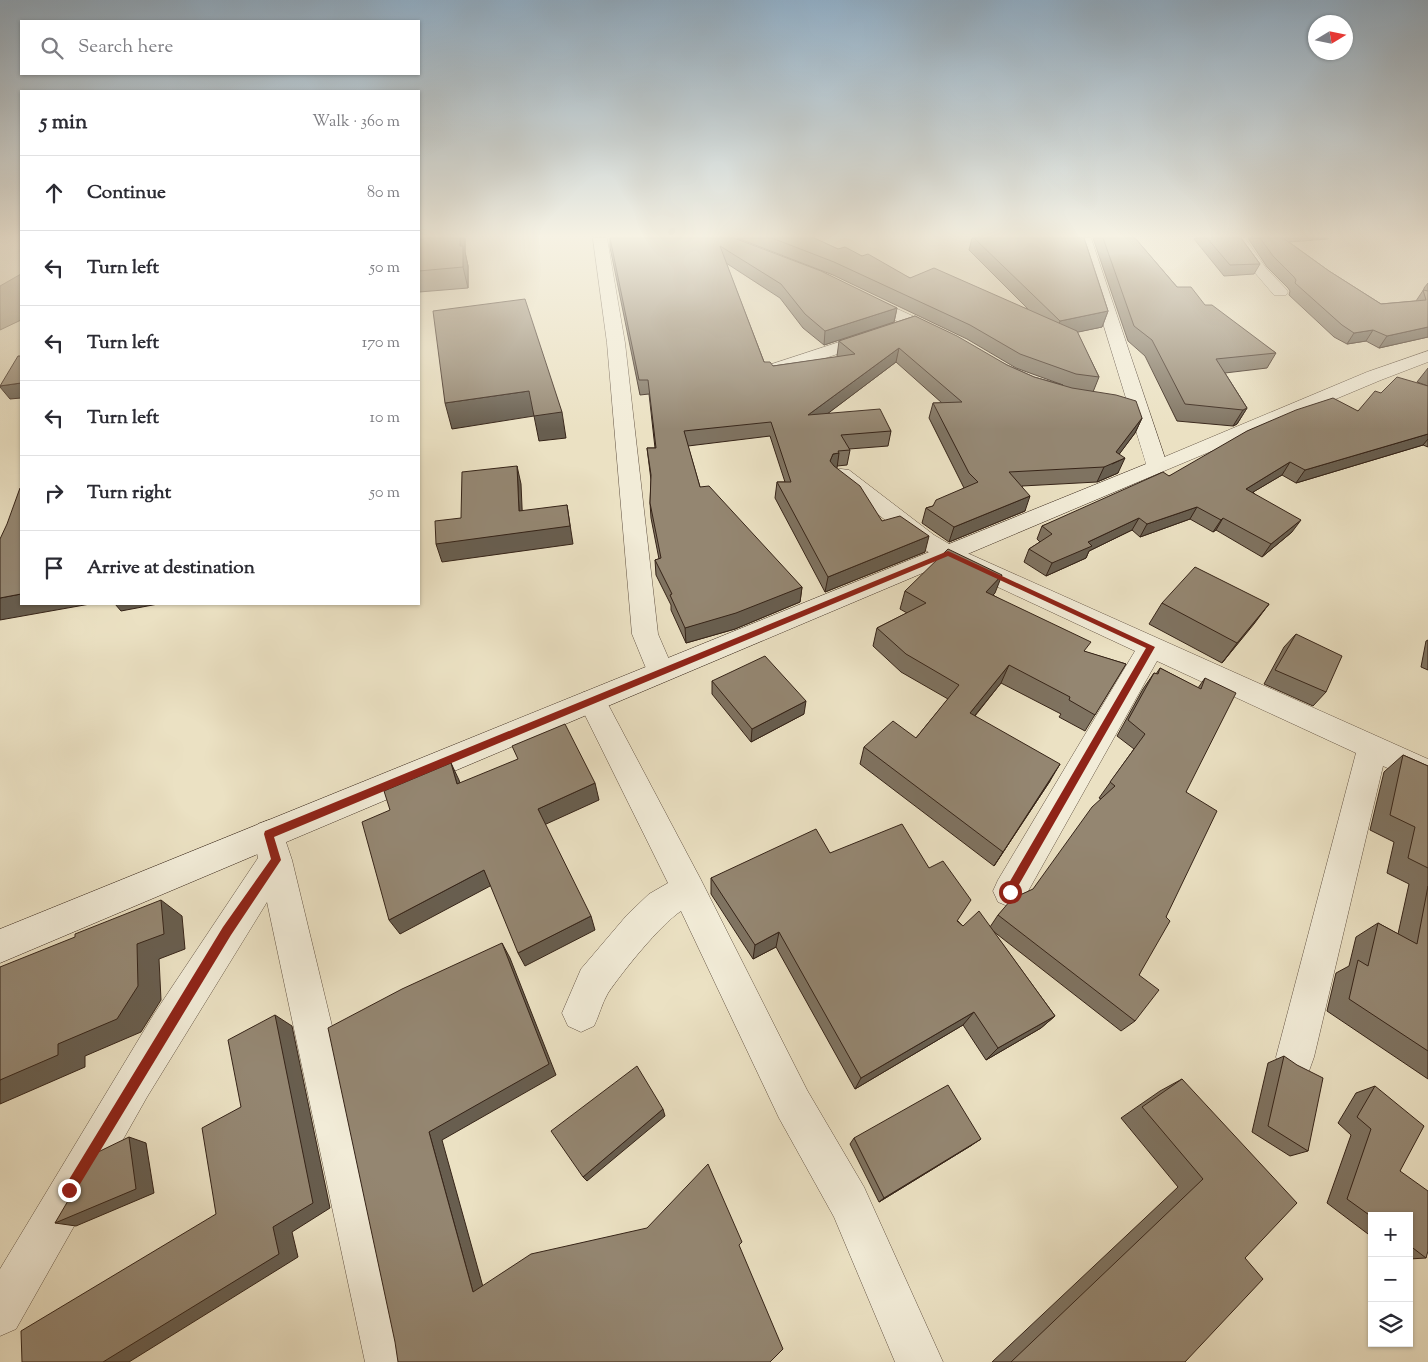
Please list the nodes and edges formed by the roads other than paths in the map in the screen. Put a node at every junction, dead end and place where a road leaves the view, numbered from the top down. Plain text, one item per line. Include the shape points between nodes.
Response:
1 (610, 302) edge
2 (870, 302) edge
3 (1101, 302) edge
4 (912, 323) junction
5 (952, 341) edge
6 (1428, 356) edge
7 (772, 370) edge
8 (1374, 376) junction
9 (1401, 385) edge
10 (1157, 467) junction
11 (841, 475) edge
12 (948, 554) junction
13 (1151, 647) junction
14 (660, 671) junction
15 (592, 702) junction
16 (1372, 749) junction
17 (1428, 773) edge
18 (272, 847) junction
19 (688, 889) junction
20 (1010, 892) dead end
21 (0, 946) edge
22 (581, 1013) dead end
23 (1295, 1057) dead end
24 (0, 1313) edge
25 (389, 1362) edge
26 (919, 1362) edge

1 - 14 street via 645,634
2 - 4 street
3 - 10 street via 1128,405
4 - 5 street
4 - 7 street
6 - 8 street
8 - 9 street
8 - 10 street
10 - 12 street
11 - 12 street
12 - 13 street
12 - 14 street
13 - 16 street
13 - 20 street
14 - 15 street
15 - 18 street
15 - 19 street
16 - 17 street
16 - 23 street
18 - 21 street
18 - 24 street via 227,931 69,1190
18 - 25 street
19 - 22 street via 661,905 639,927 594,982
19 - 26 street via 793,1104 849,1202

